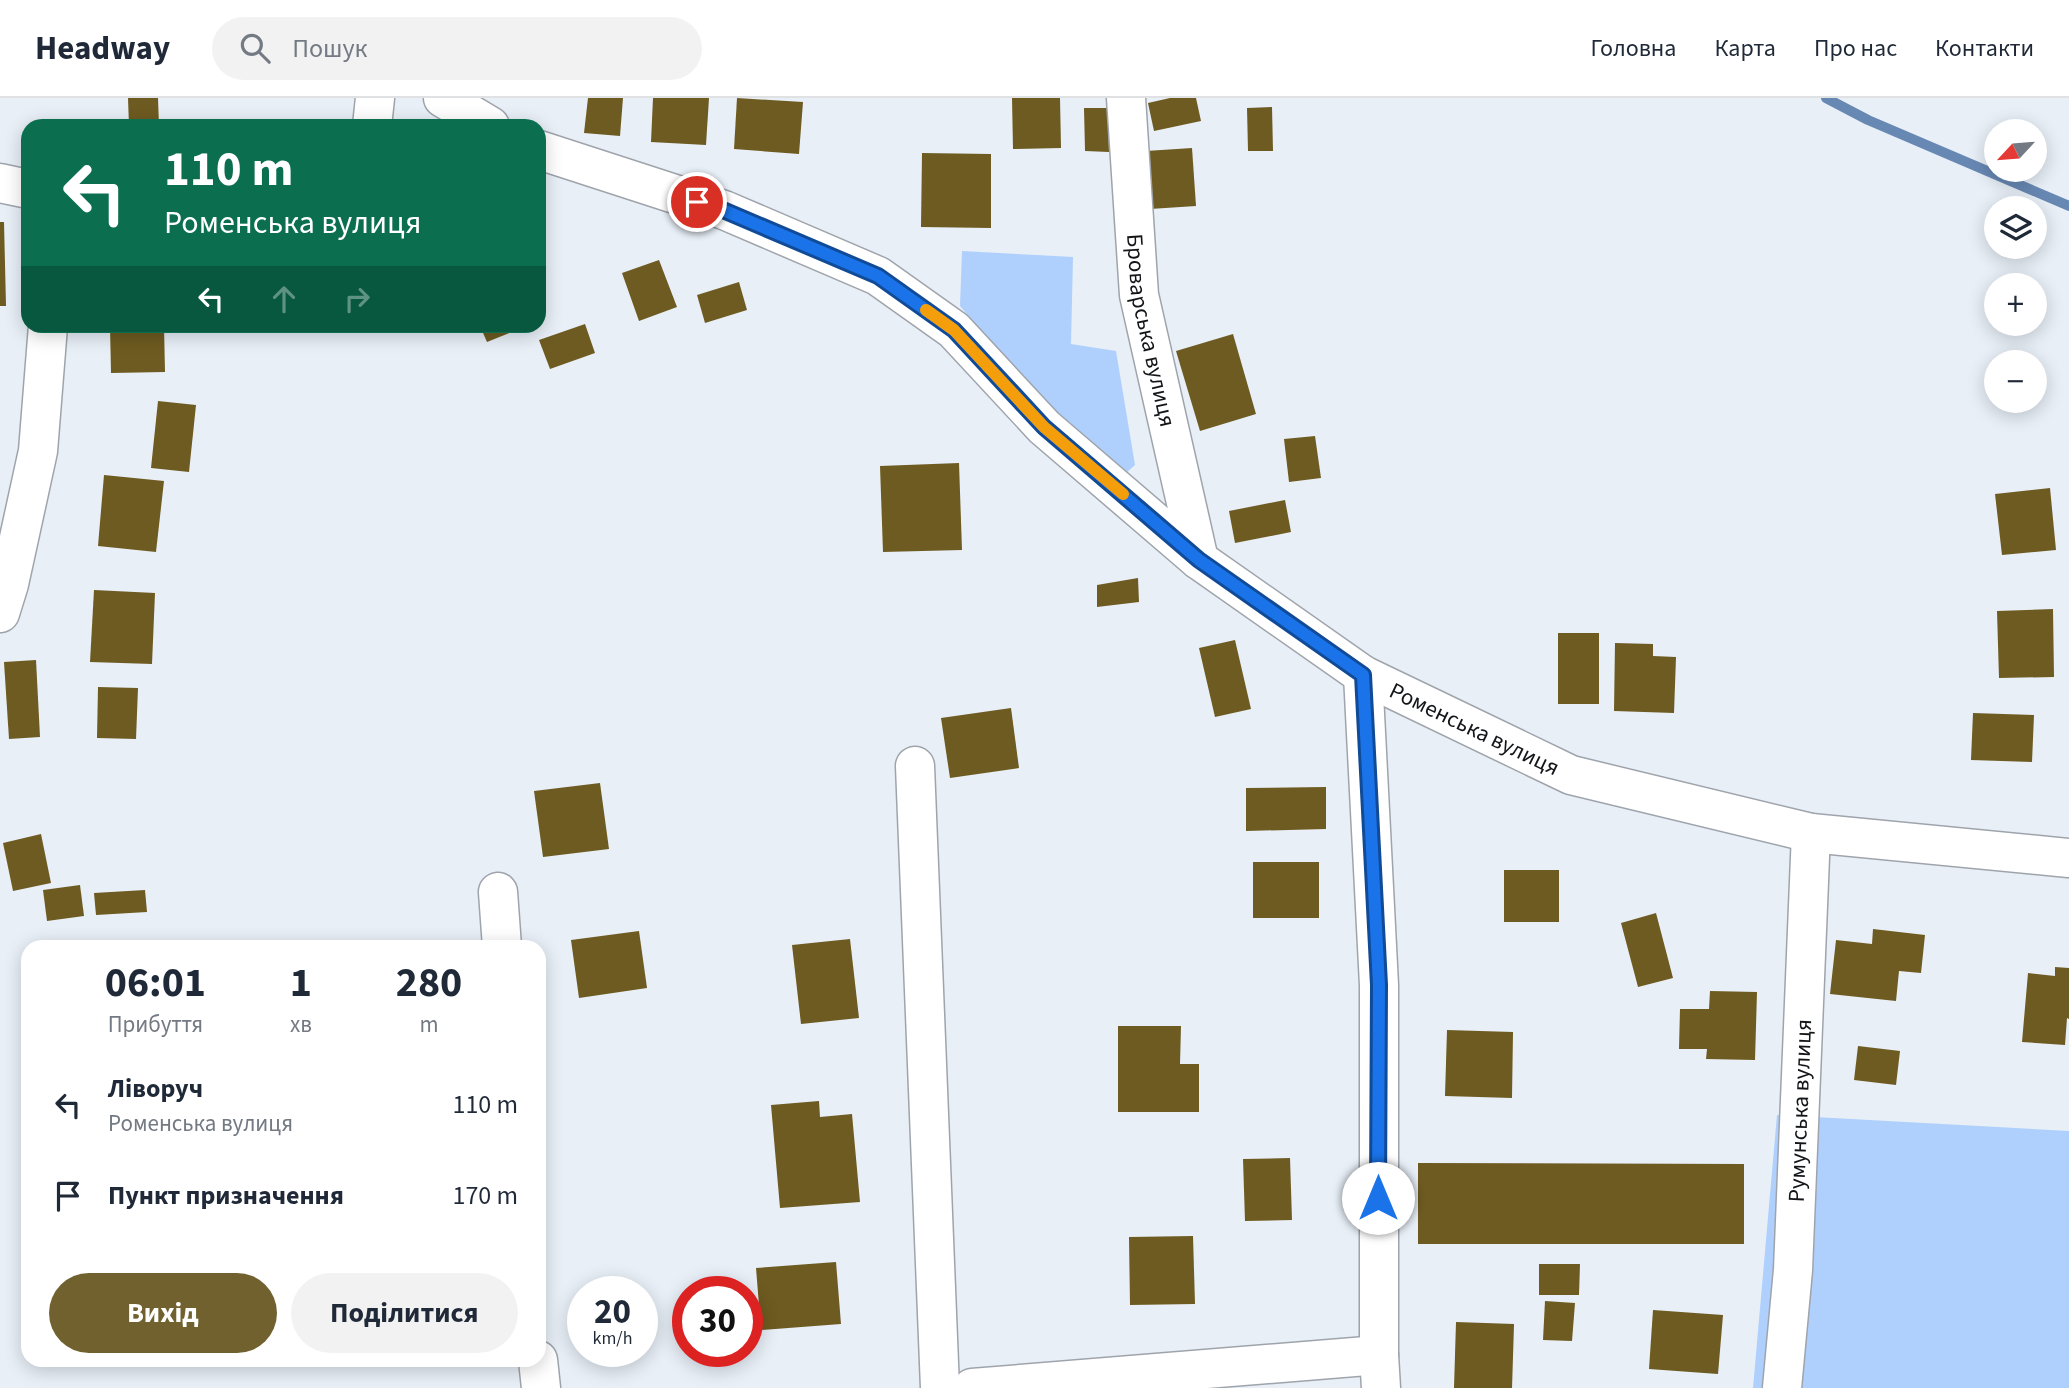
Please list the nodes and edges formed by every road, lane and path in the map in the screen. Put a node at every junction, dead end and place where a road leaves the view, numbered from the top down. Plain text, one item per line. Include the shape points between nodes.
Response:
1 (375, 98) edge
2 (443, 98) edge
3 (1126, 98) edge
4 (373, 119) edge
5 (478, 119) edge
6 (546, 152) edge
7 (0, 183) edge
8 (21, 188) edge
9 (47, 333) edge
10 (1199, 560) junction
11 (0, 613) edge
12 (1363, 675) junction
13 (915, 766) dead end
14 (1811, 833) junction
15 (2069, 858) edge
16 (498, 892) dead end
17 (501, 940) edge
18 (539, 1367) edge
19 (1380, 1372) edge
20 (541, 1388) edge
21 (940, 1388) edge
22 (972, 1388) edge
23 (1782, 1388) edge

1 - 4 street
2 - 5 street
3 - 10 street, Броварська вулиця via 1139,295
6 - 10 street, Роменська вулиця via 723,210 878,276 954,330 1044,427
7 - 8 street
9 - 11 street via 38,451
10 - 12 street, Роменська вулиця
12 - 14 street, Роменська вулиця via 1571,775
12 - 19 street via 1379,985
13 - 21 street
14 - 15 street, Роменська вулиця
14 - 23 street, Румунська вулиця via 1793,1270
16 - 17 street
18 - 20 street
19 - 22 street

